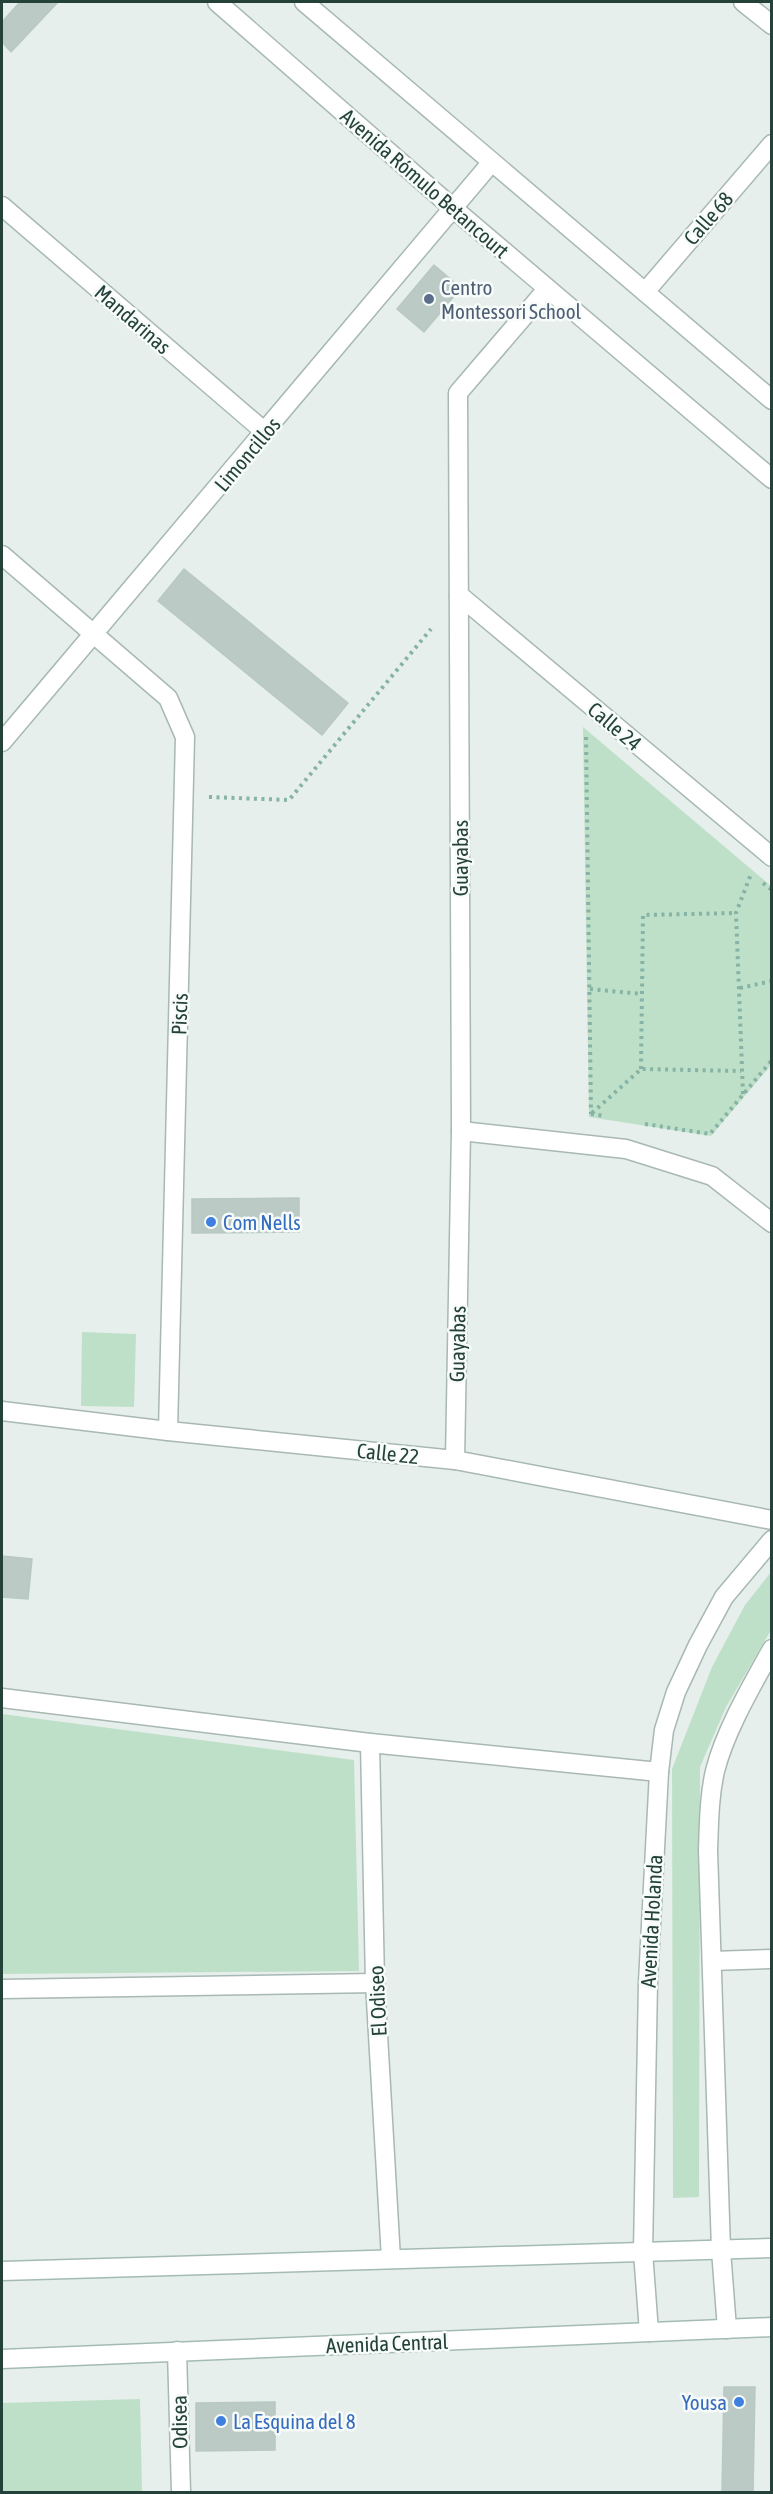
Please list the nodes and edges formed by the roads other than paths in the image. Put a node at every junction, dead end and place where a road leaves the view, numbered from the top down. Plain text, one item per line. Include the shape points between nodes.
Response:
1 (217, 2) edge
2 (304, 2) edge
3 (743, 2) edge
4 (771, 25) edge
5 (771, 144) edge
6 (491, 163) junction
7 (2, 206) edge
8 (454, 209) junction
9 (547, 289) junction
10 (645, 292) junction
11 (771, 400) edge
12 (265, 432) junction
13 (771, 479) edge
14 (2, 555) edge
15 (459, 595) junction
16 (94, 635) junction
17 (2, 742) edge
18 (771, 857) edge
19 (461, 1131) junction
20 (771, 1223) edge
21 (2, 1411) edge
22 (168, 1431) junction
23 (455, 1460) junction
24 (771, 1520) edge
25 (771, 1540) edge
26 (771, 1649) edge
27 (2, 1698) edge
28 (370, 1743) junction
29 (659, 1772) junction
30 (771, 1959) edge
31 (711, 1961) junction
32 (375, 1983) junction
33 (2, 1989) edge
34 (771, 2248) edge
35 (721, 2250) junction
36 (643, 2252) junction
37 (391, 2259) junction
38 (2, 2271) edge
39 (771, 2327) edge
40 (727, 2329) junction
41 (650, 2332) junction
42 (177, 2351) junction
43 (2, 2359) edge
44 (181, 2493) edge

1 - 8 street, Avenida Rómulo Betancourt
2 - 6 street
3 - 4 street
5 - 10 street, Calle 68
6 - 8 street, Limoncillos
6 - 10 street
7 - 12 street, Mandarinas
8 - 9 street, Avenida Rómulo Betancourt
8 - 12 street, Limoncillos
9 - 13 street, Avenida Rómulo Betancourt
9 - 15 street, Guayabas via 458,393
10 - 11 street
12 - 16 street, Limoncillos
14 - 16 street, Piscis
15 - 18 street, Calle 24
15 - 19 street, Guayabas
16 - 17 street, Limoncillos
16 - 22 street, Piscis via 168,698 185,737
19 - 20 street via 626,1149 712,1176
19 - 23 street, Guayabas
21 - 22 street, Calle 22
22 - 23 street, Calle 22
23 - 24 street, Calle 22
25 - 29 street, Avenida Holanda via 724,1598 698,1645 664,1730
26 - 31 street via 744,1699 716,1770 708,1850
27 - 28 street
28 - 29 street
28 - 32 street, El Odiseo
29 - 36 street, Avenida Holanda via 648,1982
30 - 31 street
31 - 35 street
32 - 33 street
32 - 37 street, El Odiseo
34 - 35 street
35 - 36 street
35 - 40 street
36 - 37 street
36 - 41 street, Avenida Holanda
37 - 38 street
39 - 40 street, Avenida Central
40 - 41 street, Avenida Central
41 - 42 street, Avenida Central
42 - 43 street, Avenida Central
42 - 44 street, Odisea

